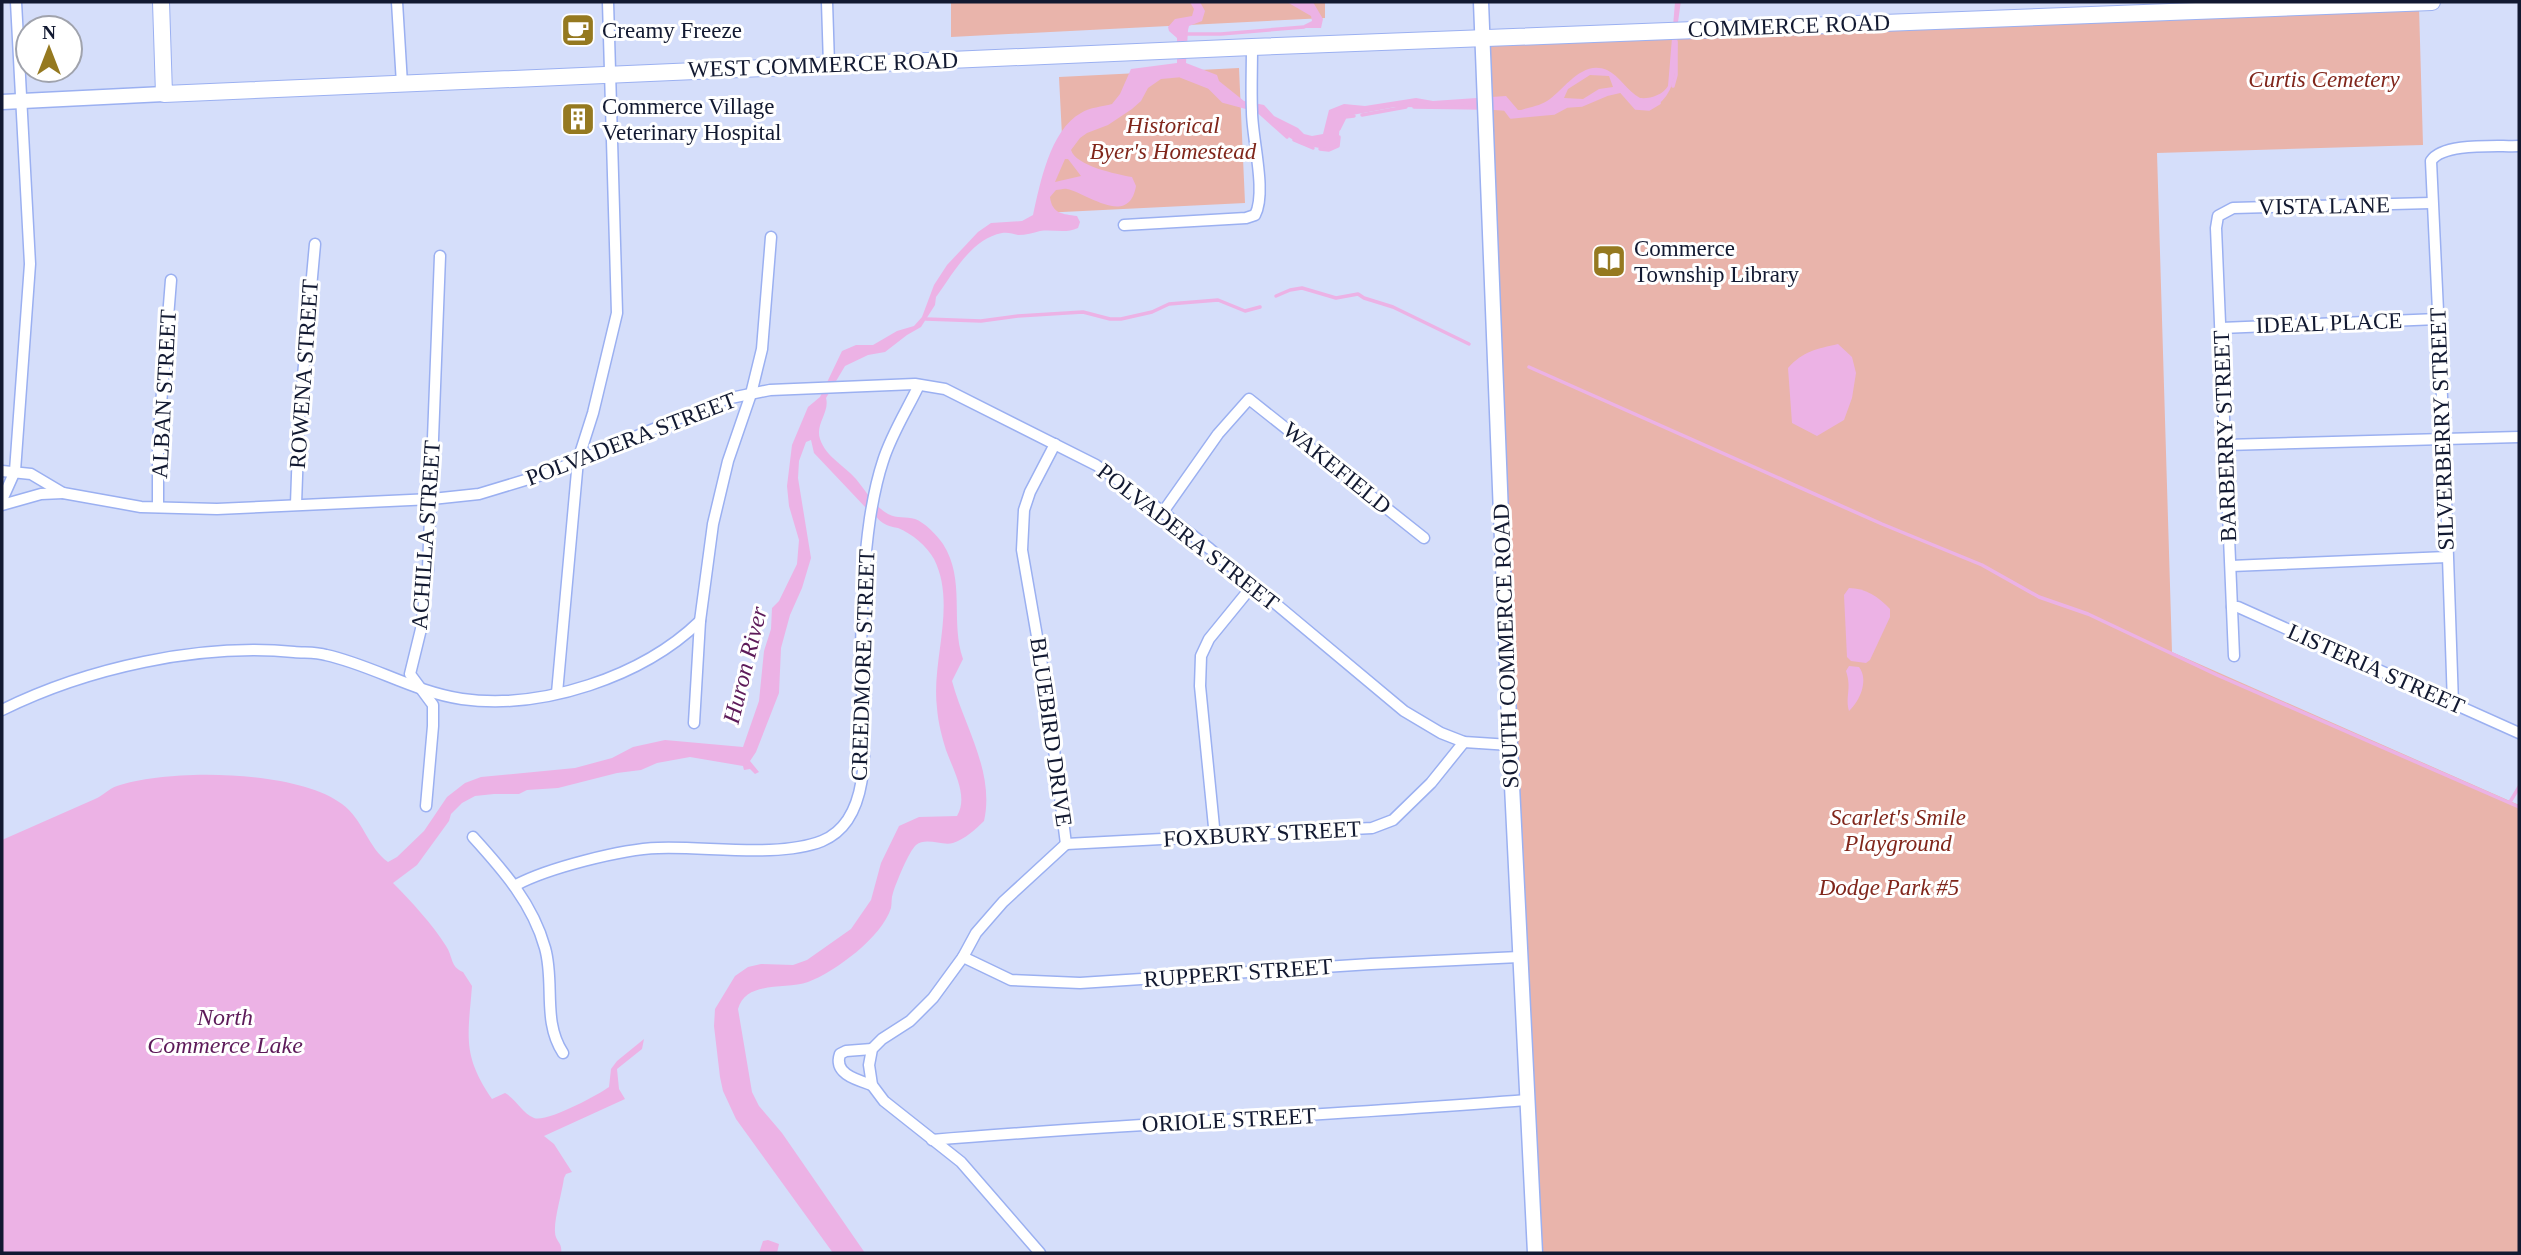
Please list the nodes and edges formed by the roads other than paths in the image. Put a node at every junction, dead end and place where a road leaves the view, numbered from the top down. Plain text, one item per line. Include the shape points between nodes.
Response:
1 (16, 2) edge
2 (160, 2) edge
3 (397, 2) edge
4 (608, 2) edge
5 (827, 2) edge
6 (1481, 2) edge
7 (2432, 2) edge
8 (1483, 38) junction
9 (1252, 47) junction
10 (829, 65) junction
11 (612, 73) junction
12 (402, 84) junction
13 (164, 94) junction
14 (22, 101) junction
15 (2, 102) edge
16 (2519, 146) edge
17 (2431, 203) junction
18 (2218, 216) joint
19 (1124, 225) dead end
20 (771, 237) dead end
21 (314, 244) dead end
22 (440, 256) dead end
23 (171, 280) dead end
24 (2438, 319) junction
25 (2221, 328) junction
26 (919, 385) junction
27 (751, 394) junction
28 (2519, 437) edge
29 (2444, 440) junction
30 (1055, 444) junction
31 (2226, 445) junction
32 (578, 460) junction
33 (2, 471) edge
34 (15, 471) junction
35 (63, 492) junction
36 (432, 499) junction
37 (2, 503) edge
38 (296, 504) junction
39 (158, 508) junction
40 (1163, 512) junction
41 (1424, 538) dead end
42 (2447, 558) junction
43 (2231, 566) junction
44 (1253, 585) junction
45 (2232, 607) junction
46 (700, 621) junction
47 (2234, 656) dead end
48 (422, 689) junction
49 (557, 693) junction
50 (2453, 704) junction
51 (2, 710) edge
52 (695, 723) dead end
53 (2519, 733) edge
54 (1464, 742) junction
55 (1510, 745) junction
56 (426, 806) dead end
57 (473, 836) dead end
58 (1215, 836) junction
59 (1066, 844) junction
60 (516, 885) junction
61 (963, 957) junction
62 (1519, 957) junction
63 (872, 1049) junction
64 (563, 1053) dead end
65 (872, 1085) junction
66 (1527, 1100) junction
67 (932, 1140) junction
68 (1040, 1253) edge
69 (1535, 1253) edge

1 - 14 street
2 - 13 main road
3 - 12 street
4 - 11 street
5 - 10 street
6 - 8 street, SOUTH COMMERCE ROAD
7 - 8 main road, COMMERCE ROAD
8 - 9 main road, WEST COMMERCE ROAD
8 - 55 street, SOUTH COMMERCE ROAD
9 - 10 main road, WEST COMMERCE ROAD
9 - 19 street via 1251,114 1259,180 1255,215
10 - 11 main road, WEST COMMERCE ROAD
11 - 12 main road, WEST COMMERCE ROAD
11 - 32 street via 617,313
12 - 13 main road, WEST COMMERCE ROAD
13 - 14 street
14 - 15 street
14 - 34 street via 30,264
16 - 17 street, SILVERBERRY STREET via 2451,149 2435,155
17 - 18 street, VISTA LANE via 2233,208
17 - 24 street, SILVERBERRY STREET
18 - 25 street, BARBERRY STREET
20 - 27 street via 762,348
21 - 38 street, ROWENA STREET
22 - 36 street, ACHILLA STREET
23 - 39 street, ALBAN STREET via 158,442
24 - 25 street, IDEAL PLACE
24 - 29 street, SILVERBERRY STREET
25 - 31 street, BARBERRY STREET
26 - 27 street, POLVADERA STREET
26 - 30 street, POLVADERA STREET via 945,389
26 - 60 street, CREEDMORE STREET via 883,460 871,515 861,665 864,762 846,823 823,840 792,848 625,852
27 - 32 street, POLVADERA STREET via 726,399
27 - 46 street via 713,524
28 - 29 street
29 - 31 street
29 - 42 street, SILVERBERRY STREET
30 - 40 street, POLVADERA STREET via 1096,465
30 - 59 street, BLUEBIRD DRIVE via 1024,510 1023,550
31 - 43 street, BARBERRY STREET
32 - 36 street, POLVADERA STREET via 479,494
32 - 49 street
33 - 34 street, POLVADERA STREET
34 - 35 street, POLVADERA STREET via 31,474
34 - 37 street
35 - 37 street, POLVADERA STREET
35 - 39 street, POLVADERA STREET
36 - 38 street, POLVADERA STREET
36 - 48 street, ACHILLA STREET via 421,629 410,674
38 - 39 street, POLVADERA STREET
40 - 41 street, WAKEFIELD via 1249,399
40 - 44 street, POLVADERA STREET
42 - 43 street
42 - 50 street, SILVERBERRY STREET
43 - 45 street, BARBERRY STREET
44 - 54 street, POLVADERA STREET via 1404,711
44 - 58 street via 1200,656
45 - 47 street, BARBERRY STREET
45 - 50 street, LISTERIA STREET
46 - 49 street via 663,652 620,675
46 - 52 street
48 - 49 street via 462,699 526,699
48 - 51 street via 325,655 260,649 196,653 115,669 33,695
48 - 56 street, ACHILLA STREET via 433,705
50 - 53 street, LISTERIA STREET
54 - 55 street, POLVADERA STREET
54 - 58 street, FOXBURY STREET via 1432,783 1393,820 1371,828
55 - 62 street, SOUTH COMMERCE ROAD
57 - 60 street
58 - 59 street, FOXBURY STREET
59 - 61 street, BLUEBIRD DRIVE via 1003,902 976,933
60 - 64 street via 546,950 551,1022
61 - 62 street, RUPPERT STREET via 1012,980 1080,983
61 - 63 street, BLUEBIRD DRIVE via 933,998
62 - 66 street, SOUTH COMMERCE ROAD
63 - 65 street
63 - 65 street via 846,1051 837,1062 846,1074
65 - 67 street via 884,1101
66 - 67 street, ORIOLE STREET
66 - 69 street, SOUTH COMMERCE ROAD
67 - 68 street via 961,1162

